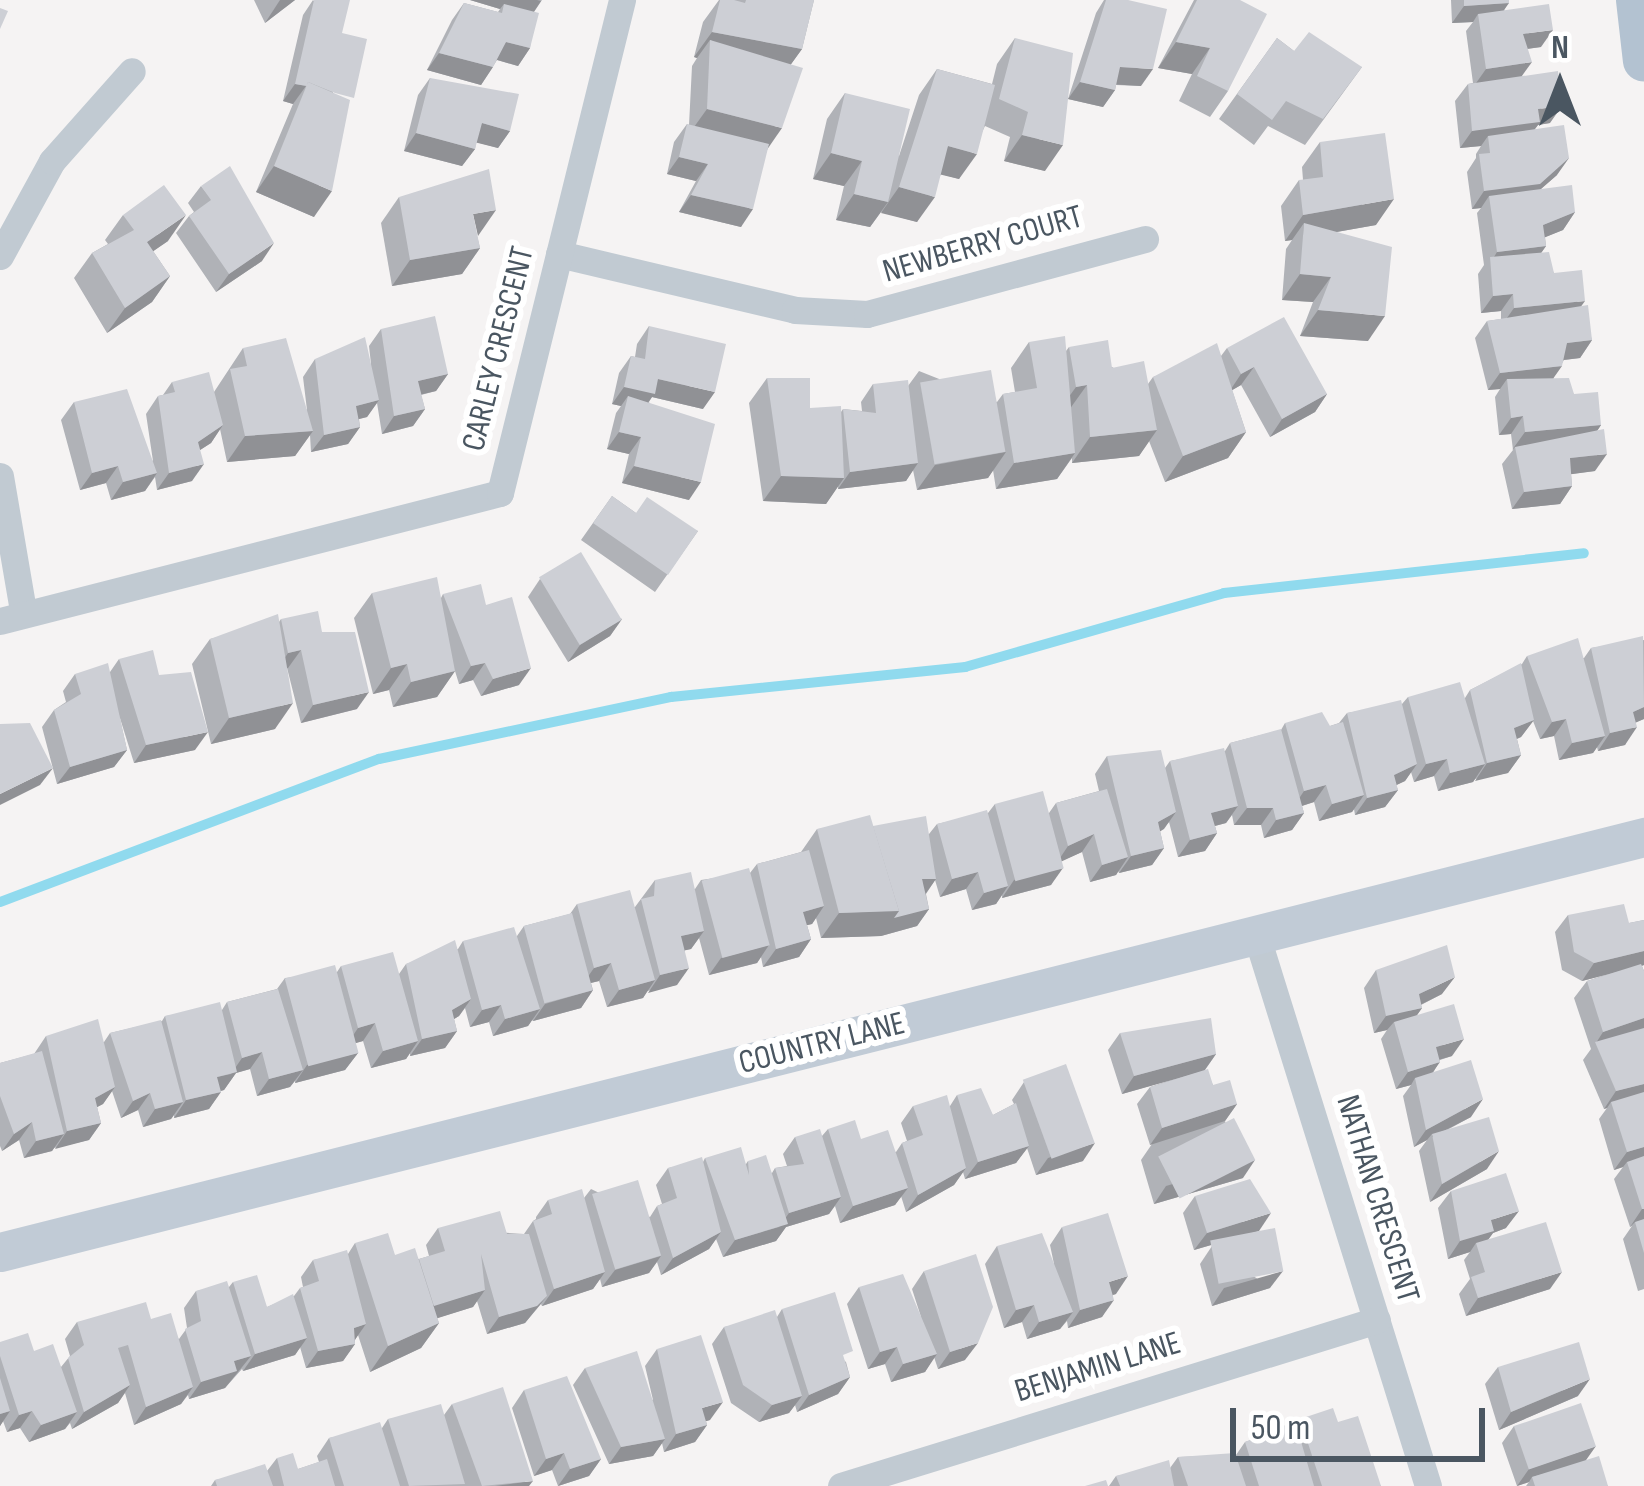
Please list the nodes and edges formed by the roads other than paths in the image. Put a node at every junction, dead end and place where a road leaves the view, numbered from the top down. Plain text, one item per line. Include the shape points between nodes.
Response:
1 (622, 0) edge
2 (1637, 0) edge
3 (1644, 61) edge
4 (132, 71) dead end
5 (1145, 239) dead end
6 (559, 254) junction
7 (0, 256) edge
8 (0, 476) edge
9 (12, 615) edge
10 (1644, 837) edge
11 (1256, 934) junction
12 (0, 1252) edge
13 (1377, 1320) junction
14 (841, 1486) edge
15 (1428, 1486) edge

1 - 6 street, CARLEY CRESCENT
2 - 3 main road
4 - 7 street via 52,161
5 - 6 street, NEWBERRY COURT via 868,314 796,310
6 - 9 street, CARLEY CRESCENT via 500,493
8 - 9 street
10 - 11 street, COUNTRY LANE
11 - 12 street, COUNTRY LANE
11 - 13 street, NATHAN CRESCENT
13 - 14 street, BENJAMIN LANE
13 - 15 street, NATHAN CRESCENT

